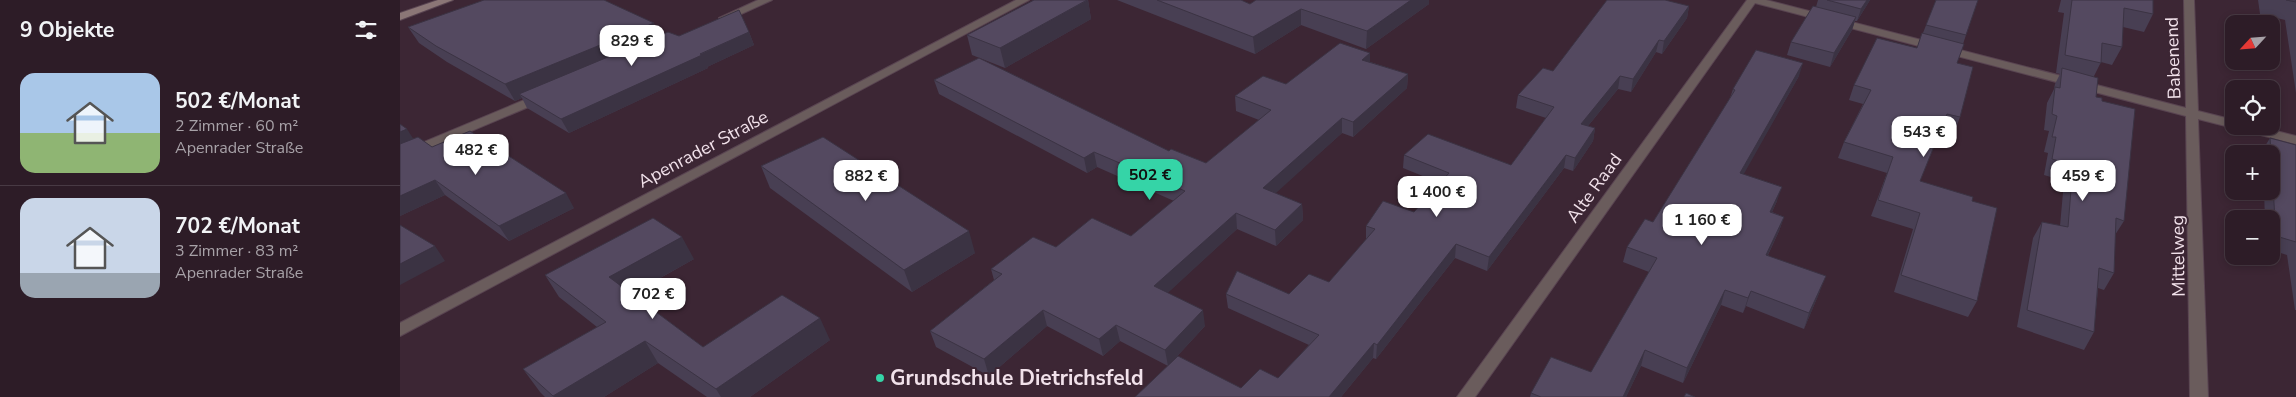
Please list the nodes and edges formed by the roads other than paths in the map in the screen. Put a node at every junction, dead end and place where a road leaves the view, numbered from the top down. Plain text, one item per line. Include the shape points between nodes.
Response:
1 (448, 0) edge
2 (767, 0) edge
3 (1024, 0) edge
4 (1753, 0) edge
5 (2189, 0) edge
6 (400, 17) edge
7 (716, 22) edge
8 (554, 91) edge
9 (2192, 114) junction
10 (2225, 122) edge
11 (2277, 135) edge
12 (2296, 140) edge
13 (400, 157) edge
14 (400, 330) edge
15 (1466, 397) edge
16 (2199, 397) edge

1 - 6 main road
2 - 7 street
3 - 14 street, Apenrader Straße
4 - 9 street
4 - 15 street, Alte Raad
5 - 9 street, Babenend
8 - 13 street
9 - 10 street
9 - 16 street, Mittelweg
11 - 12 street

